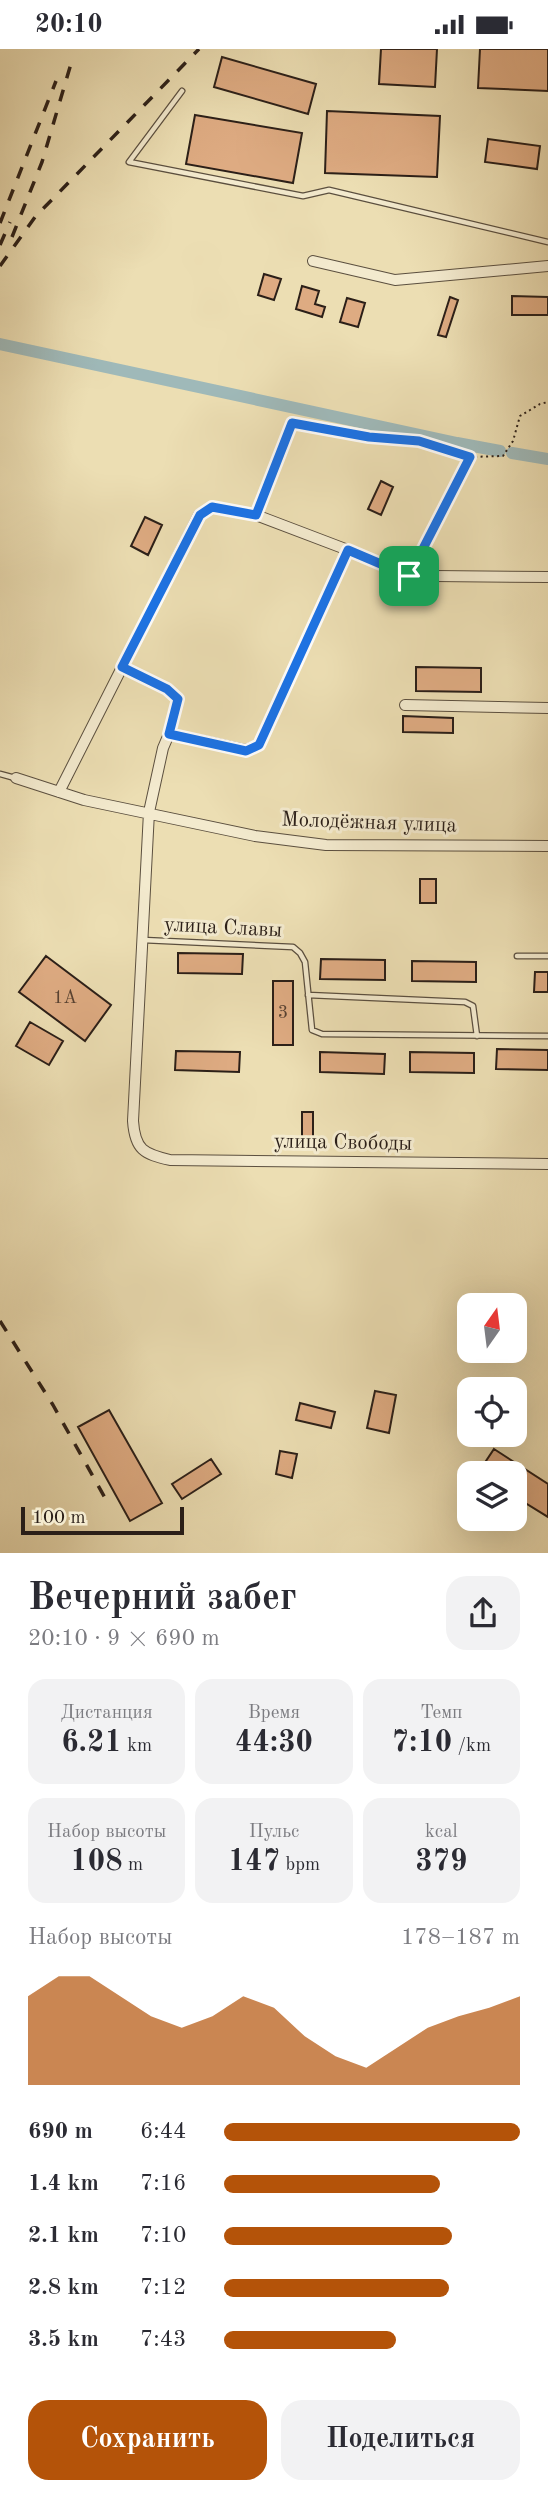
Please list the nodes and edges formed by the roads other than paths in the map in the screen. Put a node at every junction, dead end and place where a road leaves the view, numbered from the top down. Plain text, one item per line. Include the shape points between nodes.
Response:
1 (182, 91) dead end
2 (548, 242) edge
3 (313, 261) dead end
4 (548, 266) edge
5 (348, 550) junction
6 (409, 576) road end
7 (434, 576) dead end
8 (548, 577) edge
9 (122, 667) junction
10 (405, 705) dead end
11 (548, 708) edge
12 (169, 734) junction
13 (0, 774) edge
14 (16, 778) joint
15 (59, 792) junction
16 (149, 812) junction
17 (548, 846) edge
18 (142, 940) junction
19 (517, 956) dead end
20 (548, 956) edge
21 (308, 995) junction
22 (477, 1035) junction
23 (548, 1036) edge
24 (548, 1164) edge

1 - 2 lane via 129,162 303,196 328,190
3 - 4 street via 395,281
5 - 6 street
5 - 9 street via 256,515 212,507 200,515
5 - 12 street via 259,745 246,751
7 - 8 street
9 - 12 lane via 178,699
9 - 15 street
10 - 11 street
12 - 16 street
13 - 14 lane
14 - 15 street, Молодёжная улица
15 - 16 street, Молодёжная улица
16 - 17 street, Молодёжная улица via 302,843
16 - 18 street
18 - 21 lane, улица Славы via 293,947 304,962
18 - 24 street, улица Свободы via 133,1122 139,1148 152,1156 170,1160
19 - 20 lane
21 - 22 lane via 466,1002 473,1006
21 - 22 lane, улица Славы via 312,1030 322,1034
22 - 23 lane, улица Славы

